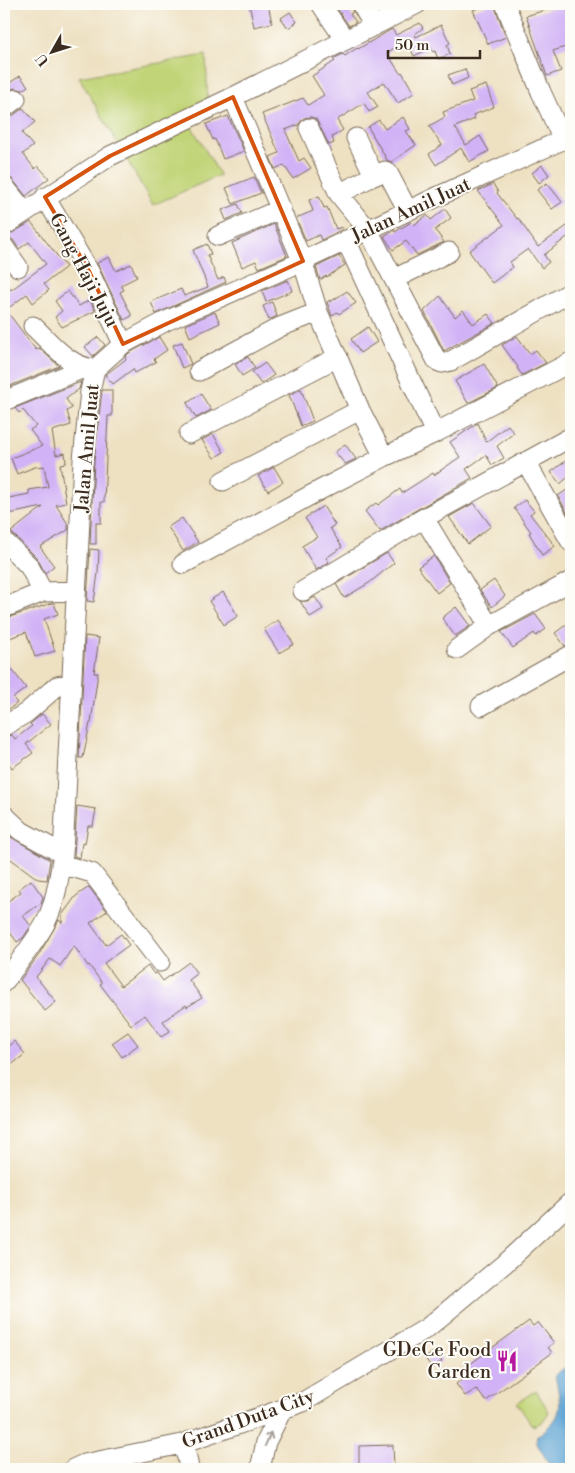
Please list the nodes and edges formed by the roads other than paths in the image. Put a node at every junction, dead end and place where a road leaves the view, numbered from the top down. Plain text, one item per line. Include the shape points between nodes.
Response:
1 (321, 4) edge
2 (361, 4) edge
3 (417, 4) edge
4 (505, 4) edge
5 (374, 26) junction
6 (345, 40) junction
7 (233, 98) junction
8 (309, 128) dead end
9 (356, 138) dead end
10 (567, 138) edge
11 (371, 177) junction
12 (4, 186) edge
13 (339, 194) junction
14 (45, 197) junction
15 (281, 209) junction
16 (24, 211) junction
17 (408, 211) junction
18 (4, 226) edge
19 (370, 232) junction
20 (218, 236) dead end
21 (347, 243) junction
22 (4, 247) edge
23 (449, 252) dead end
24 (303, 263) junction
25 (18, 266) dead end
26 (394, 279) junction
27 (571, 292) edge
28 (318, 312) junction
29 (33, 326) dead end
30 (123, 344) junction
31 (338, 357) junction
32 (571, 362) edge
33 (89, 369) junction
34 (199, 371) dead end
35 (4, 401) edge
36 (360, 410) junction
37 (435, 433) junction
38 (189, 434) dead end
39 (571, 437) edge
40 (384, 456) junction
41 (526, 462) junction
42 (223, 481) dead end
43 (424, 518) junction
44 (4, 541) edge
45 (571, 542) edge
46 (183, 564) dead end
47 (571, 581) edge
48 (76, 591) junction
49 (303, 591) dead end
50 (43, 592) junction
51 (4, 608) edge
52 (490, 626) junction
53 (457, 649) dead end
54 (571, 655) edge
55 (71, 683) junction
56 (481, 706) dead end
57 (6, 725) dead end
58 (4, 815) edge
59 (62, 859) junction
60 (160, 962) dead end
61 (4, 982) edge
62 (571, 1202) edge
63 (282, 1410) junction
64 (182, 1444) junction
65 (73, 1469) edge
66 (189, 1469) edge
67 (260, 1469) edge

1 - 6 street
2 - 5 street
3 - 5 street
4 - 10 street via 541,92
5 - 6 street
6 - 7 street
7 - 14 street via 119,152
7 - 15 street
8 - 13 street
9 - 11 street via 372,169
10 - 17 street, Jalan Amil Juat
11 - 13 street
11 - 17 street via 388,172
12 - 16 street
13 - 19 street
14 - 16 street
14 - 30 street, Gang Haji Juju via 90,271
15 - 20 street
15 - 24 street
16 - 18 street
17 - 19 street, Jalan Amil Juat
19 - 21 street, Jalan Amil Juat
19 - 26 street
21 - 24 street, Jalan Amil Juat
21 - 37 street
22 - 25 street
23 - 26 street
24 - 28 street
24 - 30 street, Jalan Amil Juat via 166,321
26 - 27 street via 435,359 442,363 451,361
28 - 31 street
28 - 34 street via 280,327
29 - 33 street via 65,356
30 - 33 street, Jalan Amil Juat
31 - 36 street
31 - 38 street
32 - 37 street
33 - 35 street
33 - 48 street, Jalan Amil Juat
36 - 40 street
36 - 42 street
37 - 40 street
39 - 41 street
40 - 46 street
41 - 43 street
41 - 45 street
43 - 49 street
43 - 52 street
44 - 50 street via 29,566
47 - 52 street
48 - 50 street
48 - 55 street, Jalan Amil Juat
50 - 51 street
52 - 53 street
54 - 56 street
55 - 57 street via 57,686 26,713
55 - 59 street, Jalan Amil Juat
58 - 59 street
59 - 60 street via 92,873
59 - 61 street, Jalan Amil Juat via 46,921
62 - 63 street, Grand Duta City via 504,1264 427,1328 331,1387
63 - 64 street, Grand Duta City
67 -> 63 street via 266,1442
64 - 65 street, Grand Duta City
64 - 66 street

